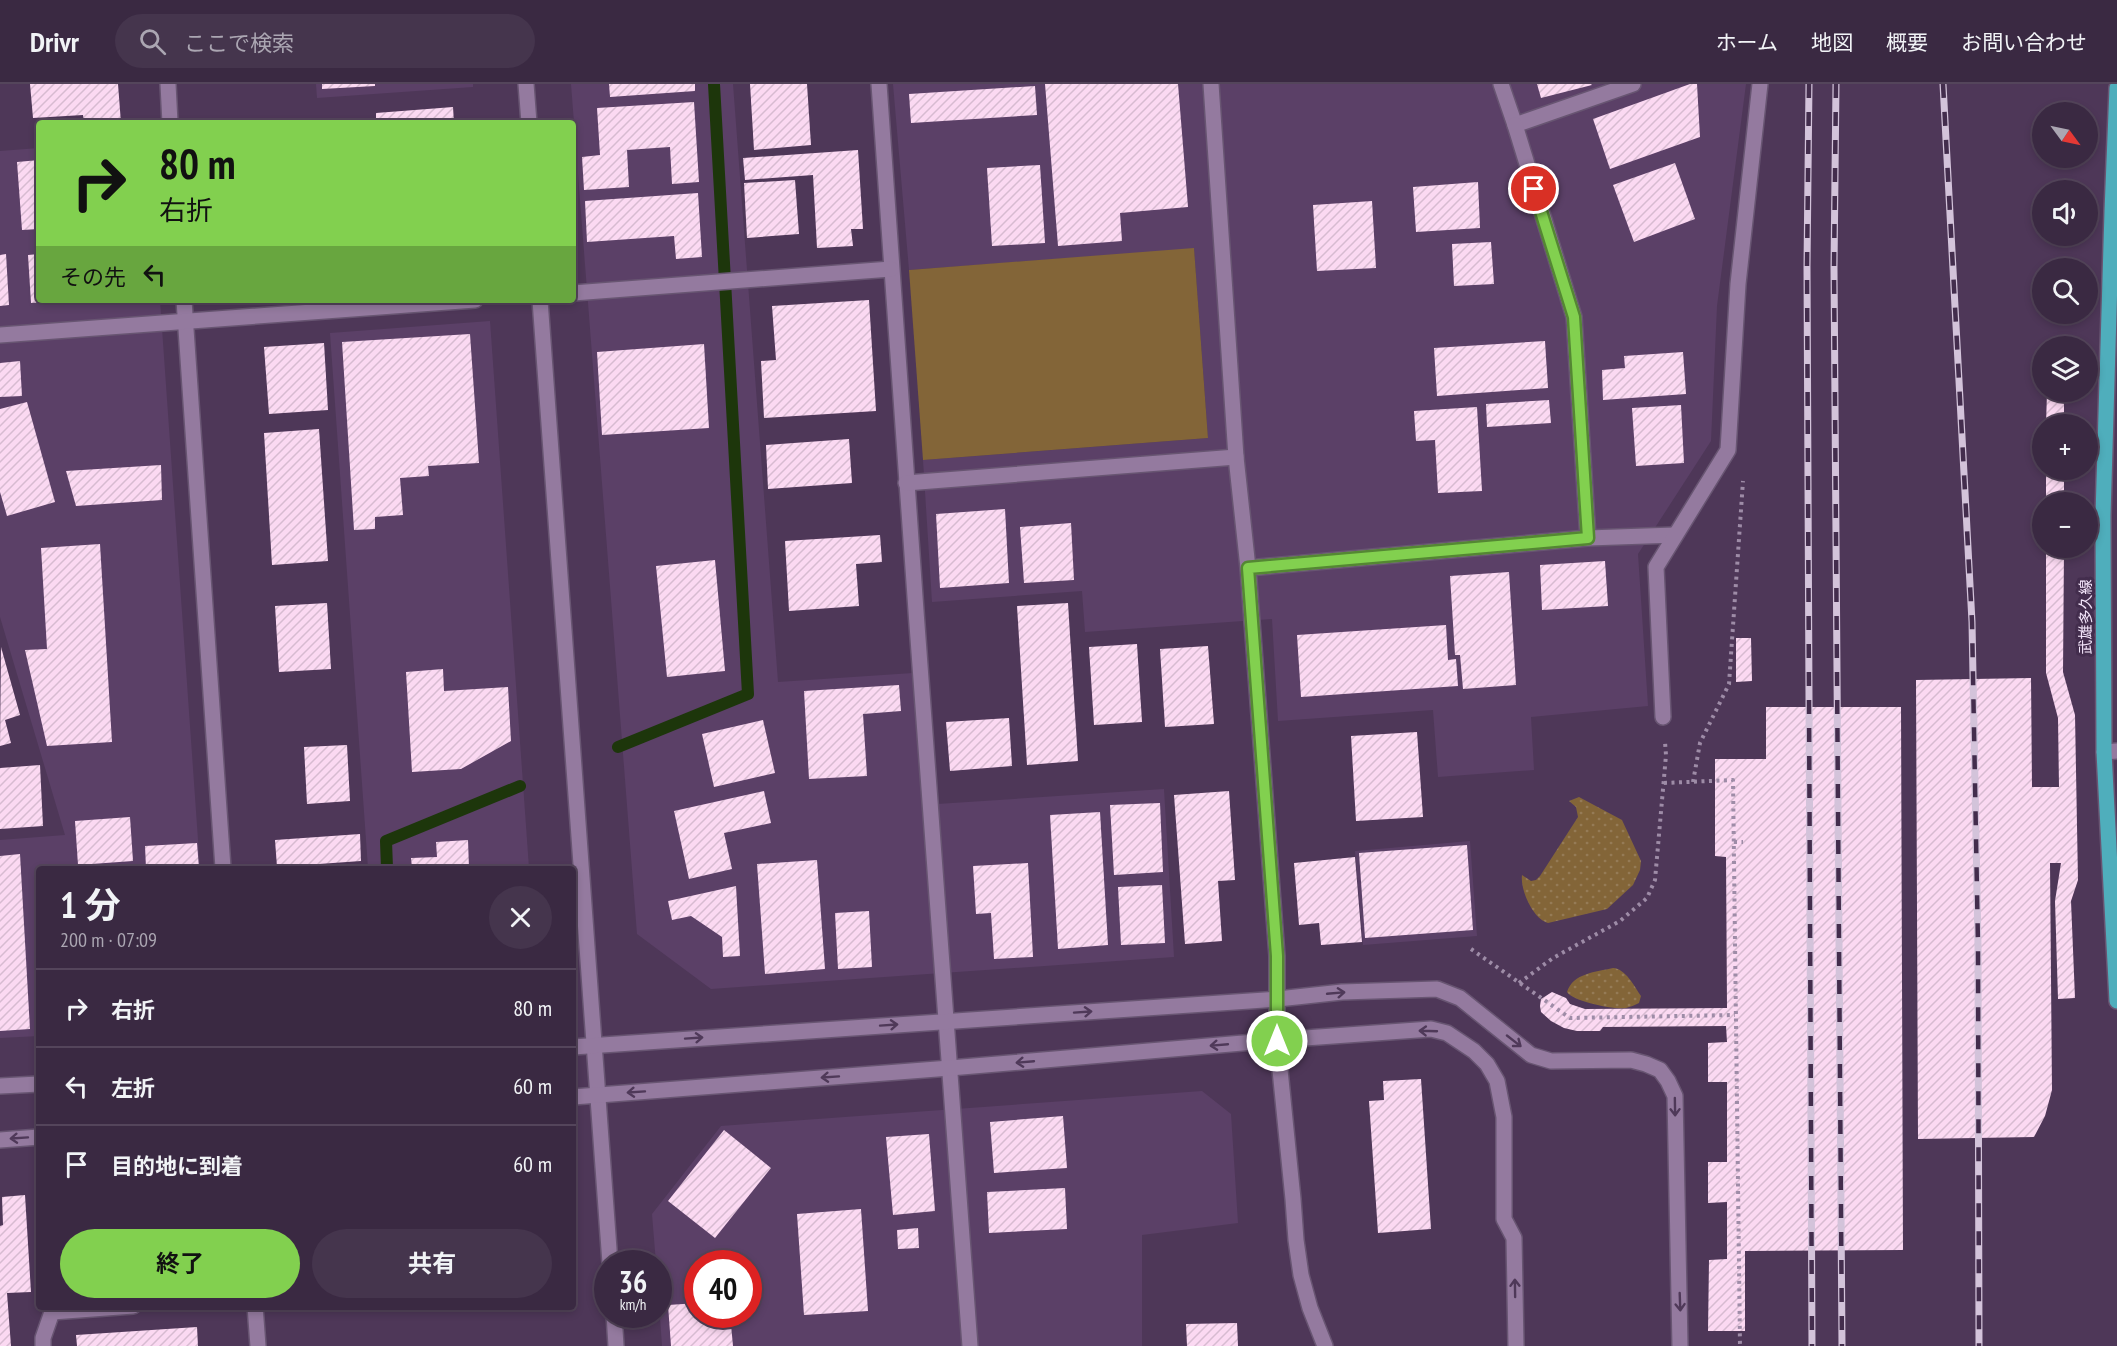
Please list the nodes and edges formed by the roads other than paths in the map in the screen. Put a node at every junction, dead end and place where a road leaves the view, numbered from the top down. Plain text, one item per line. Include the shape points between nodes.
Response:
1 (168, 84) edge
2 (526, 84) edge
3 (879, 84) edge
4 (1211, 84) edge
5 (1501, 84) edge
6 (1633, 84) edge
7 (1760, 84) edge
8 (2117, 88) edge
9 (171, 120) edge
10 (529, 120) edge
11 (1515, 125) junction
12 (2114, 211) edge
13 (891, 269) junction
14 (576, 293) edge
15 (184, 303) edge
16 (434, 303) edge
17 (540, 303) edge
18 (185, 321) junction
19 (0, 335) edge
20 (1236, 457) junction
21 (906, 483) junction
22 (1675, 535) junction
23 (1588, 538) junction
24 (1248, 568) junction
25 (1663, 717) road end
26 (2111, 751) edge
27 (223, 866) edge
28 (1278, 999) junction
29 (2117, 1001) edge
30 (948, 1021) junction
31 (1277, 1041) junction
32 (594, 1045) junction
33 (576, 1047) edge
34 (950, 1068) junction
35 (36, 1084) edge
36 (0, 1086) edge
37 (598, 1095) junction
38 (576, 1097) edge
39 (36, 1137) edge
40 (0, 1140) edge
41 (609, 1250) edge
42 (79, 1310) edge
43 (255, 1310) edge
44 (615, 1328) edge
45 (43, 1346) edge
46 (258, 1346) edge
47 (616, 1346) edge
48 (970, 1346) edge
49 (1325, 1346) edge
50 (1516, 1346) edge
51 (1680, 1346) edge

1 - 9 street
2 - 10 street
3 - 13 street
4 - 20 street
5 - 11 street
6 - 11 street
7 - 22 street via 1738,284 1728,450
8 - 12 main road, 武雄多久線
11 - 23 street via 1574,317
12 - 26 main road, 武雄多久線 via 2103,516
13 - 14 street
13 - 21 street
15 - 18 street
16 - 18 street
17 - 32 street
18 - 19 street
18 - 27 street
20 - 21 street
20 - 24 street
21 - 30 street
22 - 23 street
22 - 25 street via 1656,567
23 - 24 street
24 - 28 street
26 - 29 main road, 武雄多久線
30 -> 28 street
28 - 31 street
28 -> 51 street via 1437,989 1460,998 1531,1055 1551,1061 1631,1060 1660,1070 1675,1096
32 -> 30 street
30 - 34 street
31 -> 34 street
31 - 49 street via 1301,1275
50 -> 31 street via 1514,1238 1504,1219 1504,1117 1497,1081 1487,1064 1461,1041 1431,1029
32 - 33 street
32 - 37 street
34 -> 37 street
34 - 48 street
35 - 36 street
37 - 38 street
37 - 41 street
39 -> 40 street
42 - 45 street via 52,1312
43 - 46 street
44 - 47 street

